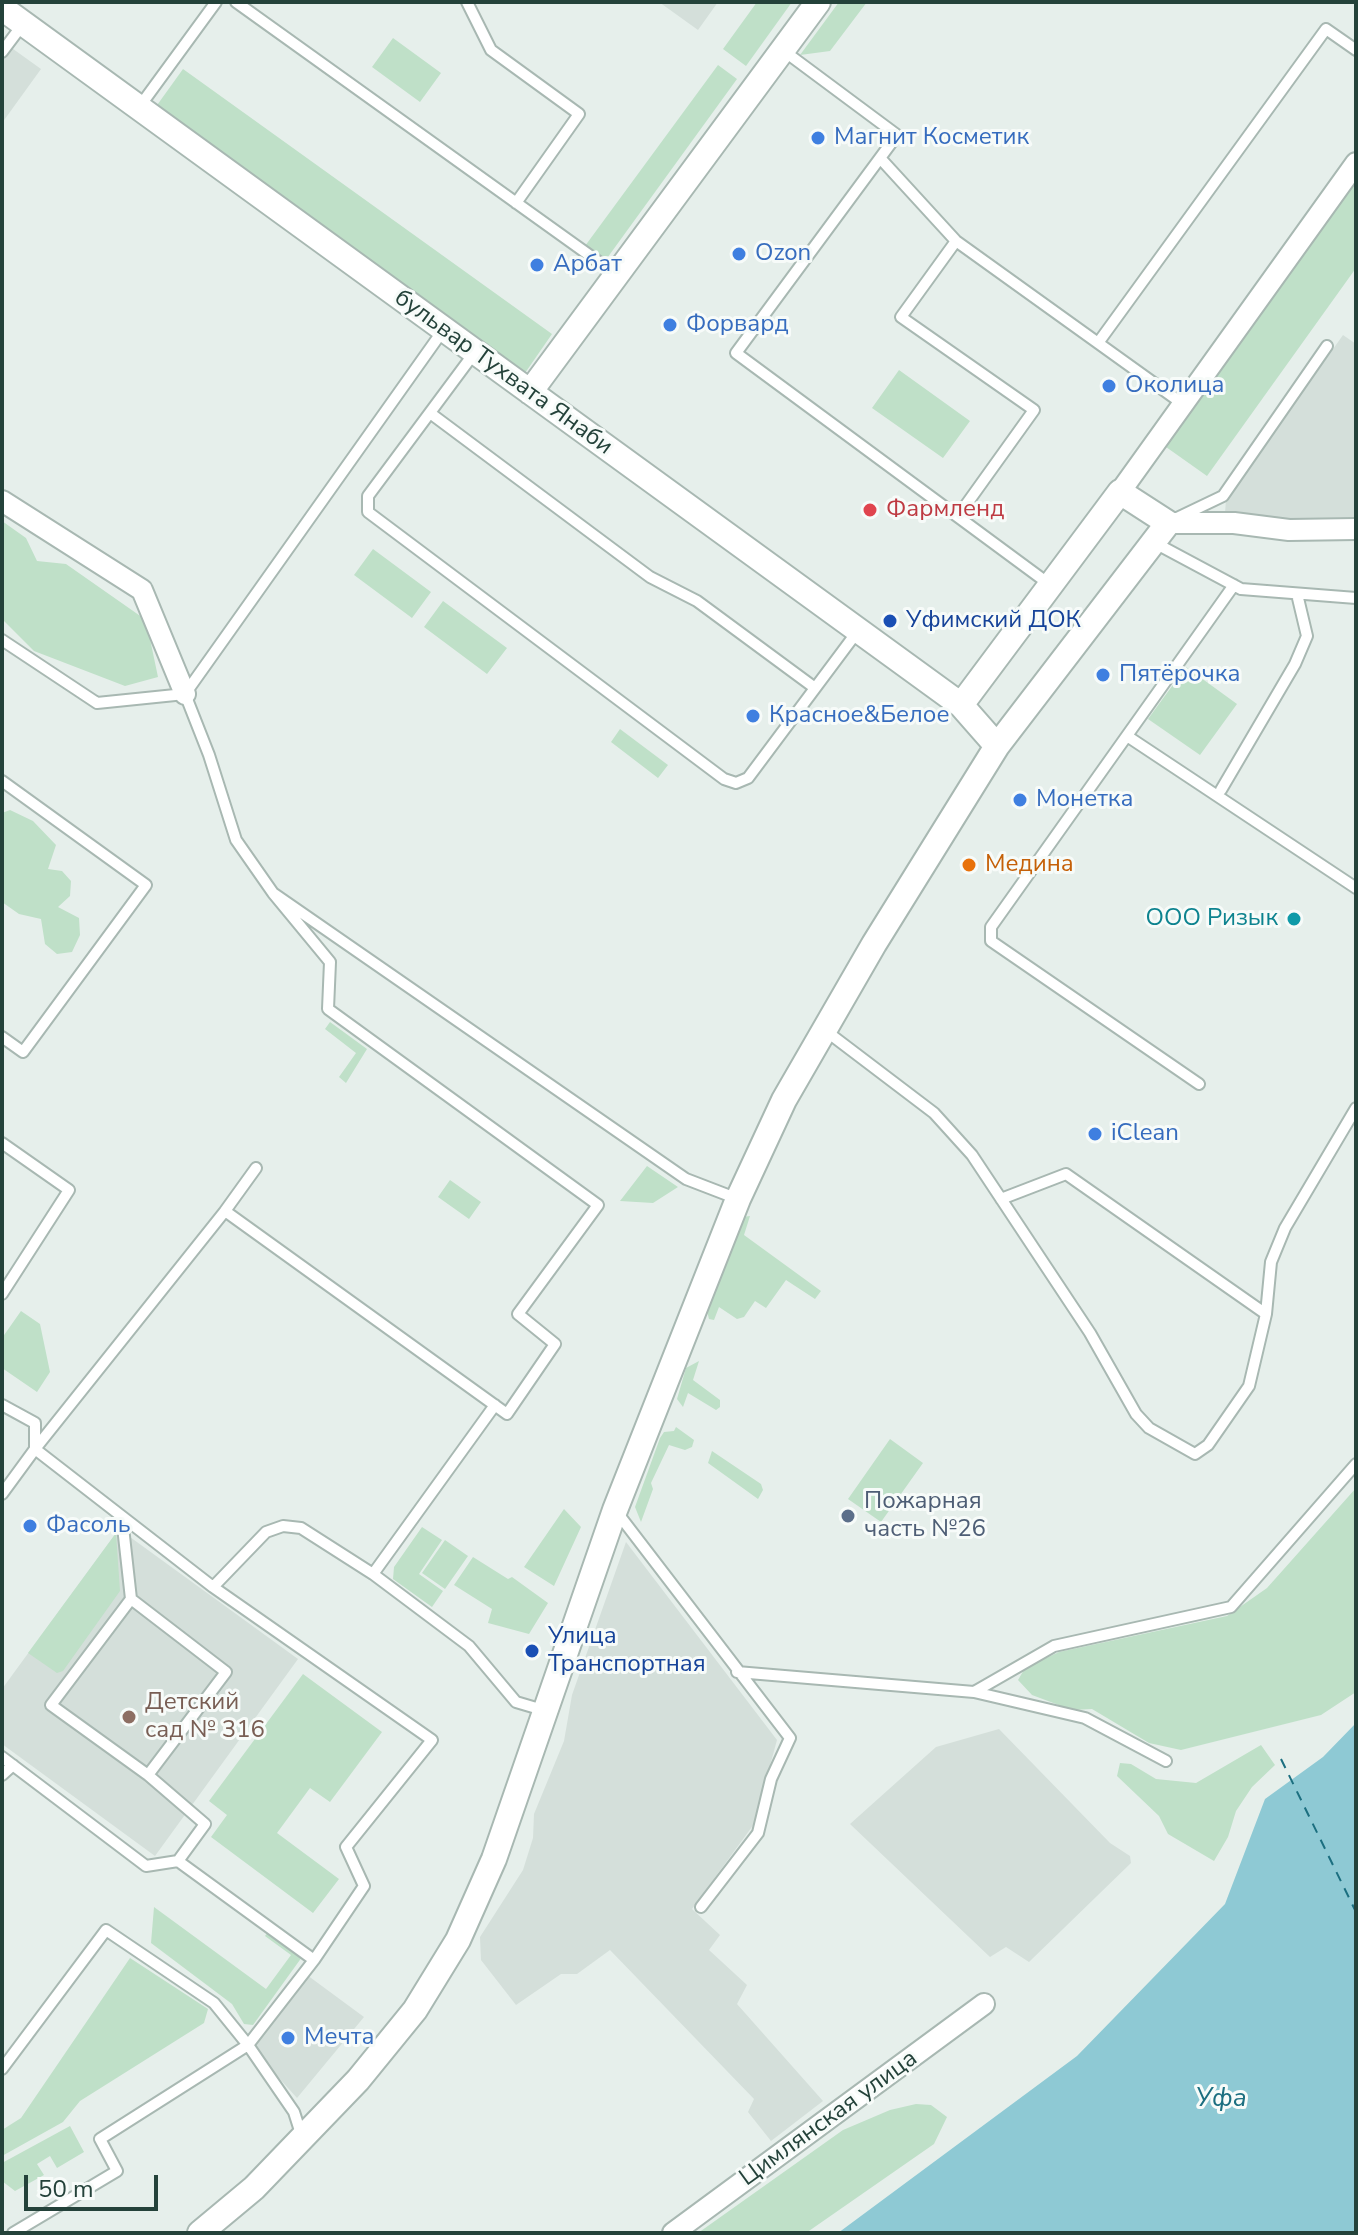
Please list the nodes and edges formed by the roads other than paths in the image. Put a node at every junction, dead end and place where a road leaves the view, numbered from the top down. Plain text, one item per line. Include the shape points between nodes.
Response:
1 (216, 2) edge
2 (236, 2) edge
3 (467, 2) edge
4 (818, 2) edge
5 (2, 8) edge
6 (23, 24) junction
7 (782, 50) junction
8 (1356, 50) edge
9 (2, 52) edge
10 (139, 108) junction
11 (880, 158) junction
12 (1356, 163) edge
13 (516, 203) junction
14 (956, 241) junction
15 (617, 275) junction
16 (444, 329) junction
17 (1098, 343) junction
18 (1327, 346) dead end
19 (475, 352) junction
20 (530, 392) junction
21 (1183, 404) junction
22 (430, 413) junction
23 (1120, 492) junction
24 (2, 501) edge
25 (958, 516) junction
26 (1356, 529) edge
27 (1160, 532) junction
28 (1051, 585) junction
29 (1234, 585) junction
30 (1297, 594) junction
31 (1356, 598) edge
32 (858, 631) junction
33 (2, 640) edge
34 (815, 688) junction
35 (185, 694) junction
36 (961, 705) junction
37 (1127, 736) junction
38 (997, 746) junction
39 (2, 781) edge
40 (1221, 790) dead end
41 (1356, 888) edge
42 (273, 893) junction
43 (824, 1030) junction
44 (2, 1037) edge
45 (1199, 1084) dead end
46 (1356, 1108) edge
47 (2, 1143) edge
48 (256, 1168) dead end
49 (738, 1199) junction
50 (1001, 1199) junction
51 (225, 1211) junction
52 (2, 1294) edge
53 (1266, 1314) junction
54 (2, 1405) edge
55 (495, 1405) junction
56 (35, 1449) junction
57 (1356, 1464) edge
58 (2, 1494) edge
59 (615, 1510) junction
60 (122, 1518) junction
61 (373, 1574) junction
62 (213, 1587) junction
63 (131, 1599) junction
64 (737, 1672) junction
65 (974, 1692) junction
66 (543, 1710) junction
67 (2, 1757) edge
68 (1166, 1761) dead end
69 (13, 1765) junction
70 (2, 1775) edge
71 (148, 1775) junction
72 (178, 1861) junction
73 (701, 1907) dead end
74 (314, 1960) junction
75 (984, 2004) dead end
76 (248, 2045) junction
77 (2, 2069) edge
78 (303, 2139) junction
79 (13, 2233) edge
80 (200, 2233) edge
81 (673, 2233) edge

1 - 10 lane
2 - 13 lane
3 - 13 lane via 491,50 579,114
4 - 7 street
5 - 6 street, бульвар Тухвата Янаби
6 - 9 lane
6 - 10 street, бульвар Тухвата Янаби
7 - 11 lane via 897,135
7 - 15 street
8 - 17 lane via 1326,29
10 - 16 street, бульвар Тухвата Янаби
11 - 14 lane
11 - 25 lane via 736,353
12 - 21 street
13 - 15 lane
14 - 17 lane
14 - 25 lane via 901,317 1034,410
15 - 20 street
16 - 19 street, бульвар Тухвата Янаби
16 - 35 lane
17 - 21 lane
18 - 27 lane via 1223,496
19 - 20 street, бульвар Тухвата Янаби
19 - 22 lane
20 - 32 street, бульвар Тухвата Янаби
21 - 23 street
22 - 34 lane via 644,573 697,601
22 - 34 lane via 368,496 370,516 724,779 736,783 748,778
23 - 27 street
23 - 28 street
24 - 35 street via 142,590
25 - 28 lane
26 - 27 street via 1289,530 1234,523
27 - 29 lane
27 - 38 street
28 - 36 street
29 - 30 lane
29 - 37 lane
30 - 31 lane
30 - 40 lane via 1307,636
32 - 34 lane
32 - 36 street, бульвар Тухвата Янаби
33 - 35 lane via 97,703
35 - 42 lane via 236,840
36 - 38 street, бульвар Тухвата Янаби
37 - 41 lane
37 - 45 lane via 991,927 991,941
38 - 43 street
39 - 44 lane via 146,885 23,1052
42 - 49 lane via 686,1179
42 - 55 lane via 330,962 328,1009 598,1205 518,1314 555,1344 507,1414
43 - 49 street
43 - 50 lane via 934,1113 972,1155
46 - 53 lane via 1285,1228 1271,1262
47 - 52 lane via 69,1190
48 - 51 lane
49 - 59 street
50 - 53 lane via 1066,1174
50 - 53 lane via 1090,1333 1136,1414 1149,1428 1195,1454 1208,1445 1249,1386
51 - 55 lane
51 - 56 lane
54 - 56 lane via 35,1423
55 - 61 lane
56 - 58 lane
56 - 60 lane
57 - 65 lane via 1231,1607 1054,1646
59 - 64 lane
59 - 66 street
60 - 62 lane
60 - 63 lane
61 - 62 lane via 301,1528 283,1526 266,1532
61 - 66 lane via 469,1646 516,1702
62 - 74 lane via 432,1740 346,1847 364,1886
63 - 71 lane via 226,1672
63 - 71 lane via 51,1705
64 - 65 lane
64 - 73 lane via 790,1738 771,1779 758,1833
65 - 68 lane via 1085,1718
66 - 78 street via 494,1859 458,1940 415,2010
67 - 69 lane
69 - 70 lane
69 - 72 lane via 146,1866
71 - 72 lane via 205,1824
72 - 74 lane
74 - 76 lane
75 - 81 street, Цимлянская улица
76 - 77 lane via 214,2003 106,1930
76 - 78 lane via 294,2112
76 - 79 lane via 100,2139 117,2171
78 - 80 street

